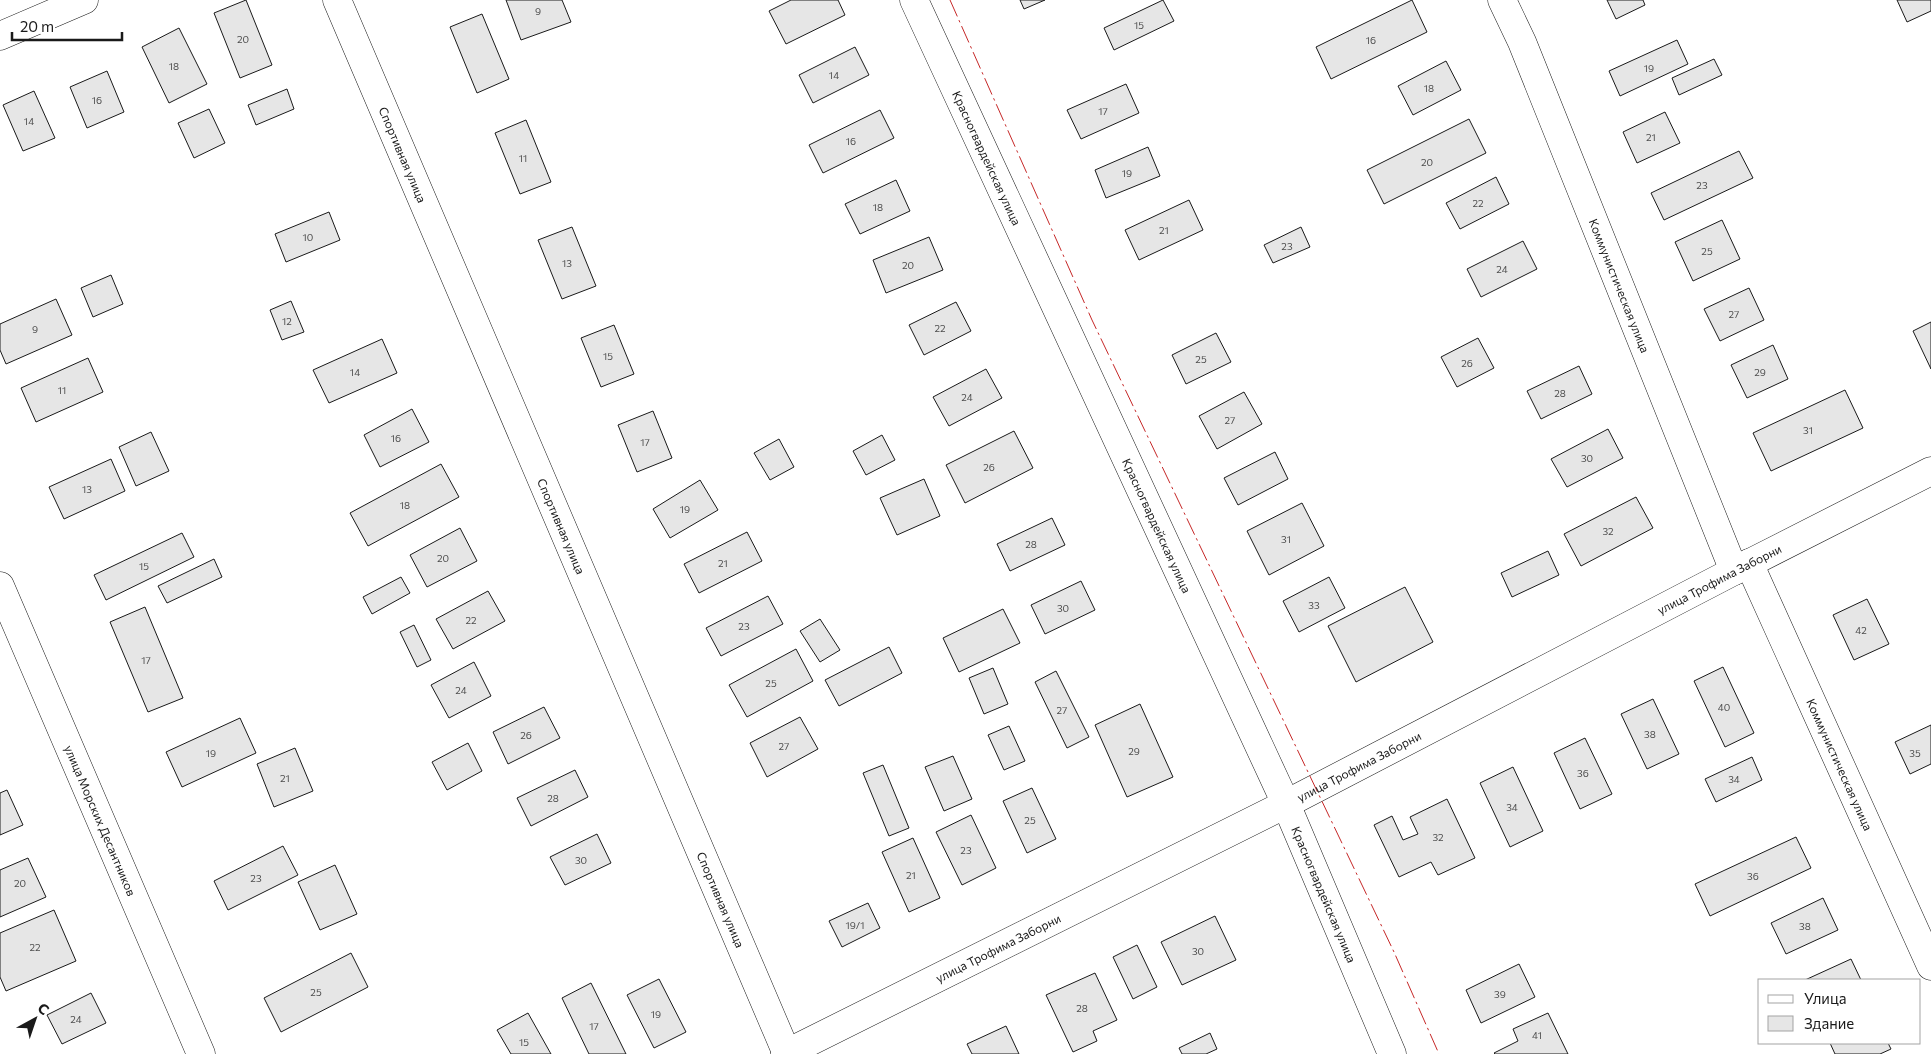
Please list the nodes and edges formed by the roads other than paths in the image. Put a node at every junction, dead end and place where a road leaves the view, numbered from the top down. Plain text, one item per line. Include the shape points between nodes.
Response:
1 (84, 0) edge
2 (337, 0) edge
3 (914, 0) edge
4 (1502, 0) edge
5 (0, 36) edge
6 (1931, 471) edge
7 (1742, 567) junction
8 (0, 586) edge
9 (1286, 804) junction
10 (1931, 966) edge
11 (201, 1054) edge
12 (786, 1054) edge
13 (1392, 1054) edge

1 - 5 street
2 - 12 street, Спортивная улица
3 - 9 street, Красногвардейская улица
4 - 7 street, Коммунистическая улица
6 - 7 street, улица Трофима Заборни
7 - 9 street, улица Трофима Заборни
7 - 10 street, Коммунистическая улица
8 - 11 street, улица Морских Десантников
9 - 12 street, улица Трофима Заборни
9 - 13 street, Красногвардейская улица

